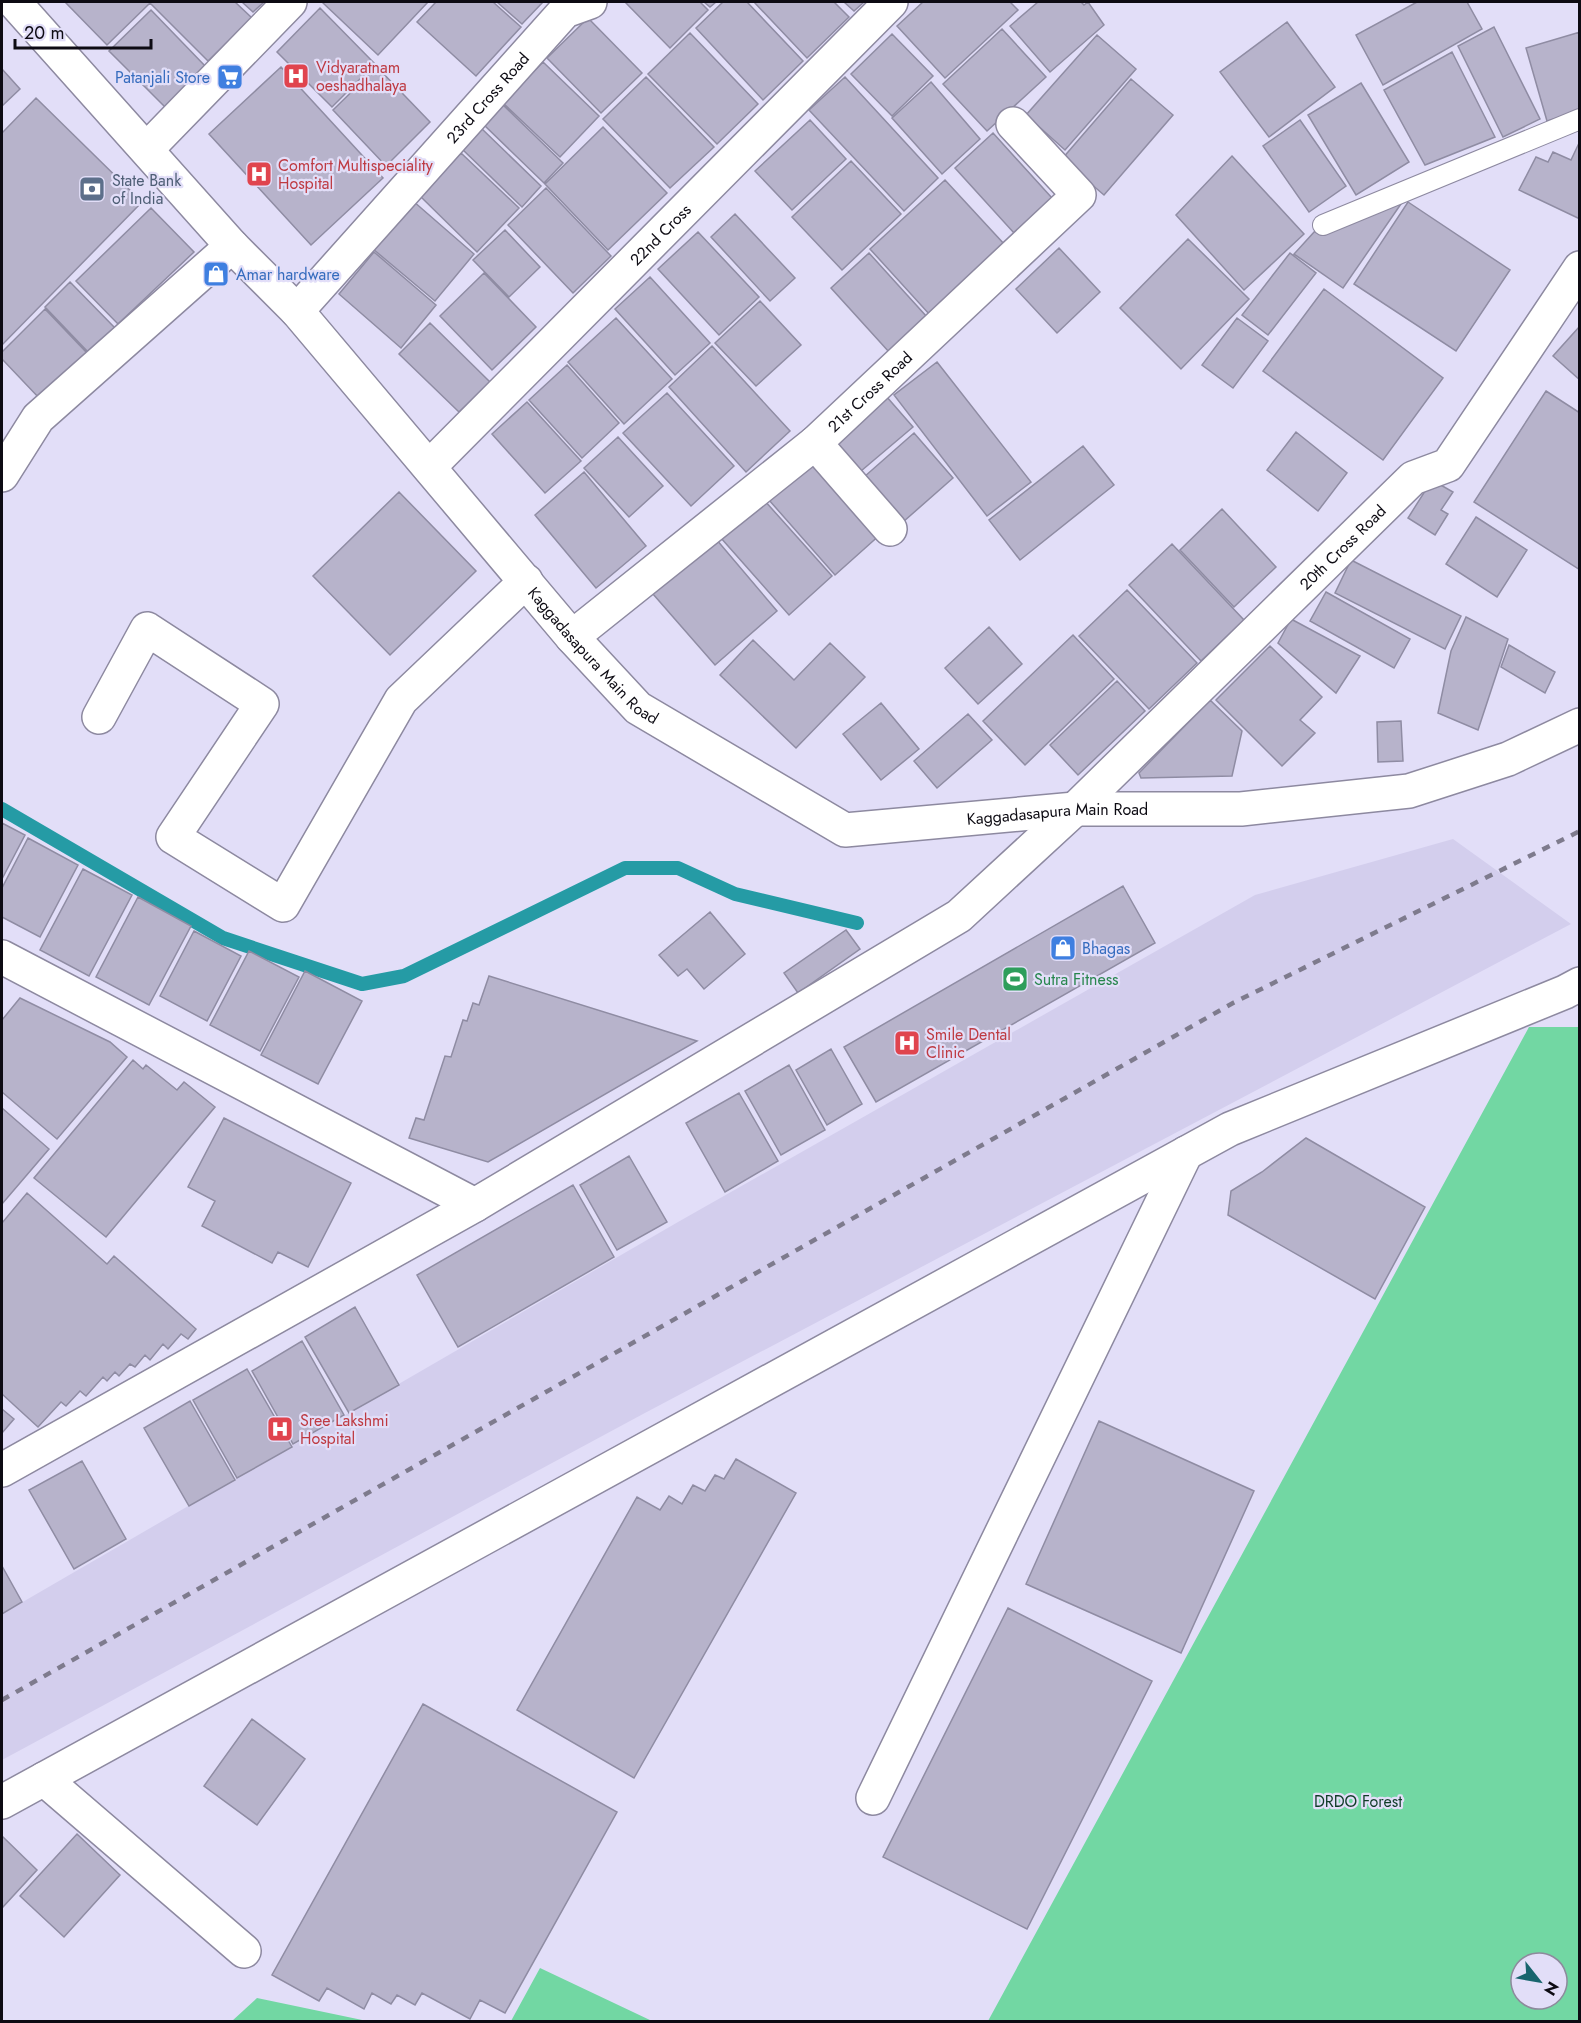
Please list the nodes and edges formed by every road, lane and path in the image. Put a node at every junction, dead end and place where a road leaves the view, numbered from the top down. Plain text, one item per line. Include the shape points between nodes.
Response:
1 (14, 2) edge
2 (290, 2) edge
3 (590, 2) edge
4 (891, 2) edge
5 (1580, 119) edge
6 (1013, 124) dead end
7 (147, 149) junction
8 (1323, 225) dead end
9 (232, 246) junction
10 (1580, 268) edge
11 (297, 311) junction
12 (815, 443) junction
13 (429, 467) junction
14 (2, 475) edge
15 (890, 529) dead end
16 (526, 581) junction
17 (572, 637) junction
18 (99, 717) dead end
19 (1579, 727) edge
20 (1075, 809) junction
21 (6, 967) edge
22 (1580, 984) edge
23 (1186, 1153) junction
24 (475, 1205) junction
25 (2, 1470) edge
26 (44, 1779) junction
27 (873, 1798) dead end
28 (2, 1802) edge
29 (244, 1951) dead end

1 - 7 street, Kaggadasapura Main Road
2 - 7 street
3 - 11 street, 23rd Cross Road via 565,10
4 - 13 street, 22nd Cross
5 - 8 lane
6 - 12 street, 21st Cross Road via 1079,195
7 - 9 street, Kaggadasapura Main Road
9 - 11 street, Kaggadasapura Main Road
9 - 14 street via 38,418
10 - 20 street, 20th Cross Road via 1448,465 1413,478
11 - 13 street, Kaggadasapura Main Road
12 - 15 street
12 - 17 street, 21st Cross Road
13 - 16 street, Kaggadasapura Main Road
16 - 17 street, Kaggadasapura Main Road
16 - 18 street via 401,700 283,905 173,837 262,704 147,629
17 - 20 street, Kaggadasapura Main Road via 639,708 845,830
19 - 20 street, Kaggadasapura Main Road via 1508,759 1409,791 1241,809
20 - 24 street, 20th Cross Road via 959,916
21 - 24 street
22 - 23 street via 1230,1129
23 - 26 street
23 - 27 street
24 - 25 street, 20th Cross Road
26 - 28 street
26 - 29 street

